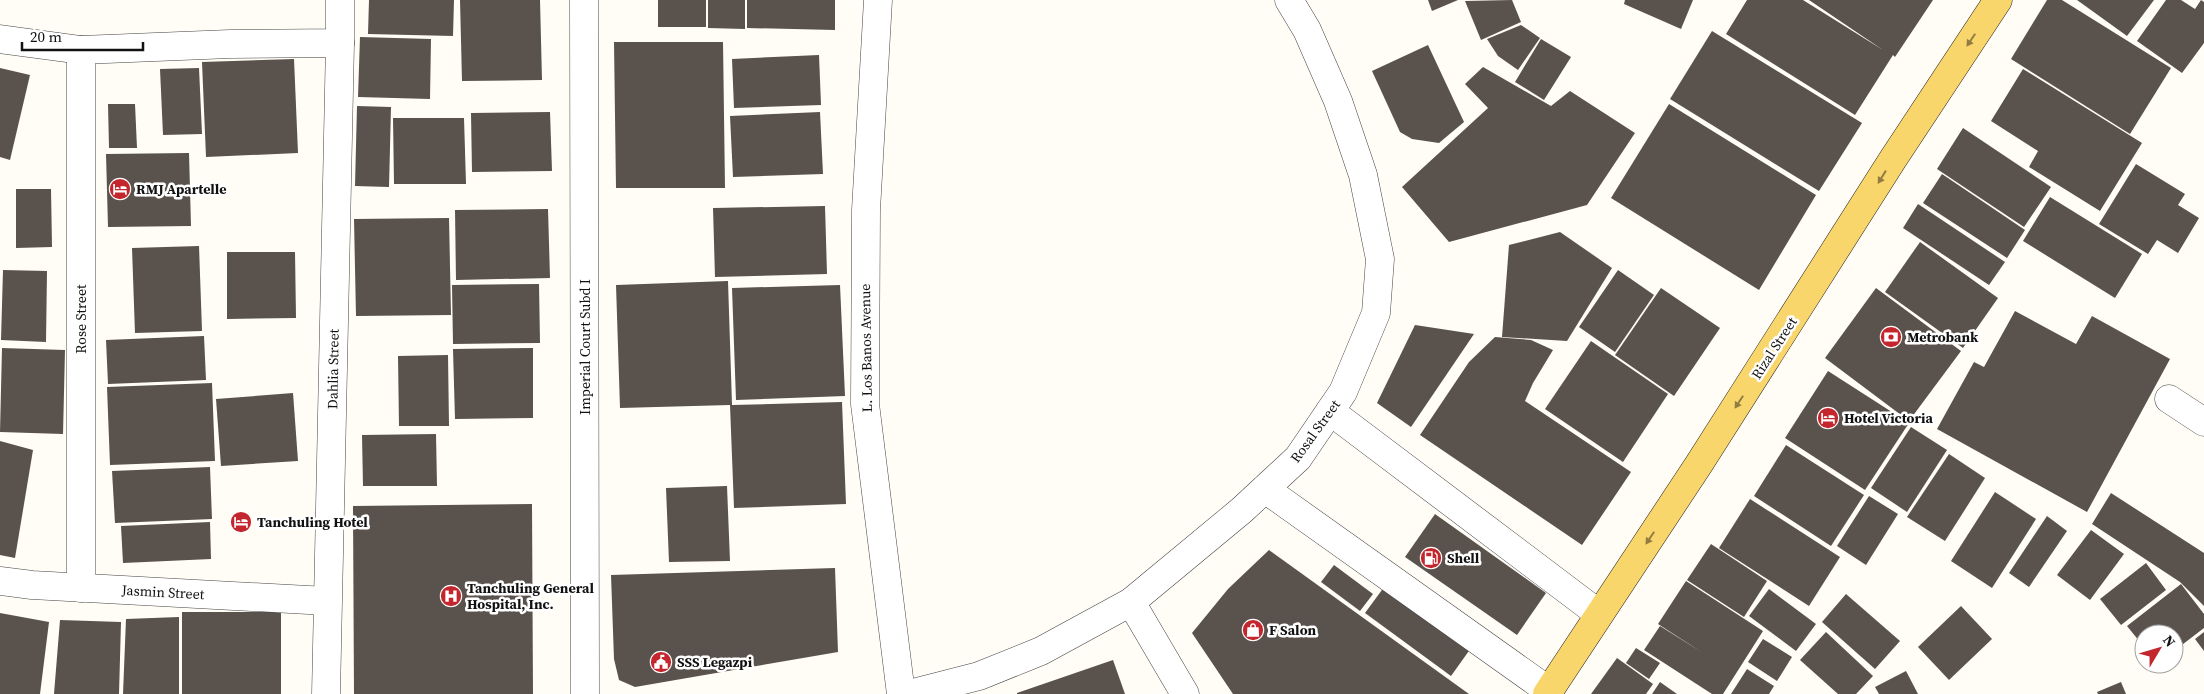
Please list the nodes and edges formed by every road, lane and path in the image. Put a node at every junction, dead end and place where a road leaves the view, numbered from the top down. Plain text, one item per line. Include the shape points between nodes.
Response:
1 (340, 0) edge
2 (584, 0) edge
3 (878, 0) edge
4 (1289, 0) edge
5 (1998, 0) edge
6 (0, 39) edge
7 (340, 43) junction
8 (81, 50) junction
9 (2169, 399) dead end
10 (1330, 411) junction
11 (2204, 422) edge
12 (1265, 489) junction
13 (0, 581) edge
14 (81, 588) junction
15 (327, 601) junction
16 (1131, 602) junction
17 (1599, 614) junction
18 (1548, 693) edge
19 (326, 694) edge
20 (585, 694) edge
21 (901, 694) edge
22 (909, 694) edge
23 (1185, 694) edge

1 - 7 street, Dahlia Street
2 - 20 street, Imperial Court Subd I
3 - 21 street, L. Los Banos Avenue via 866,210 865,404
4 - 10 street, Rosal Street via 1307,30 1338,101 1363,175 1380,259 1376,312 1343,392
5 -> 17 main road, Rizal Street
6 - 8 street
7 - 8 street
7 - 15 street, Dahlia Street
8 - 14 street, Rose Street
9 - 11 street
10 - 12 street, Rosal Street via 1298,458
10 - 17 street
12 - 16 street, Rosal Street
12 - 18 street
13 - 14 street, Jasmin Street
14 - 15 street, Jasmin Street
15 - 19 street, Dahlia Street
16 - 22 street, Rosal Street via 1041,651 979,676
16 - 23 street
17 - 18 main road, Rizal Street

